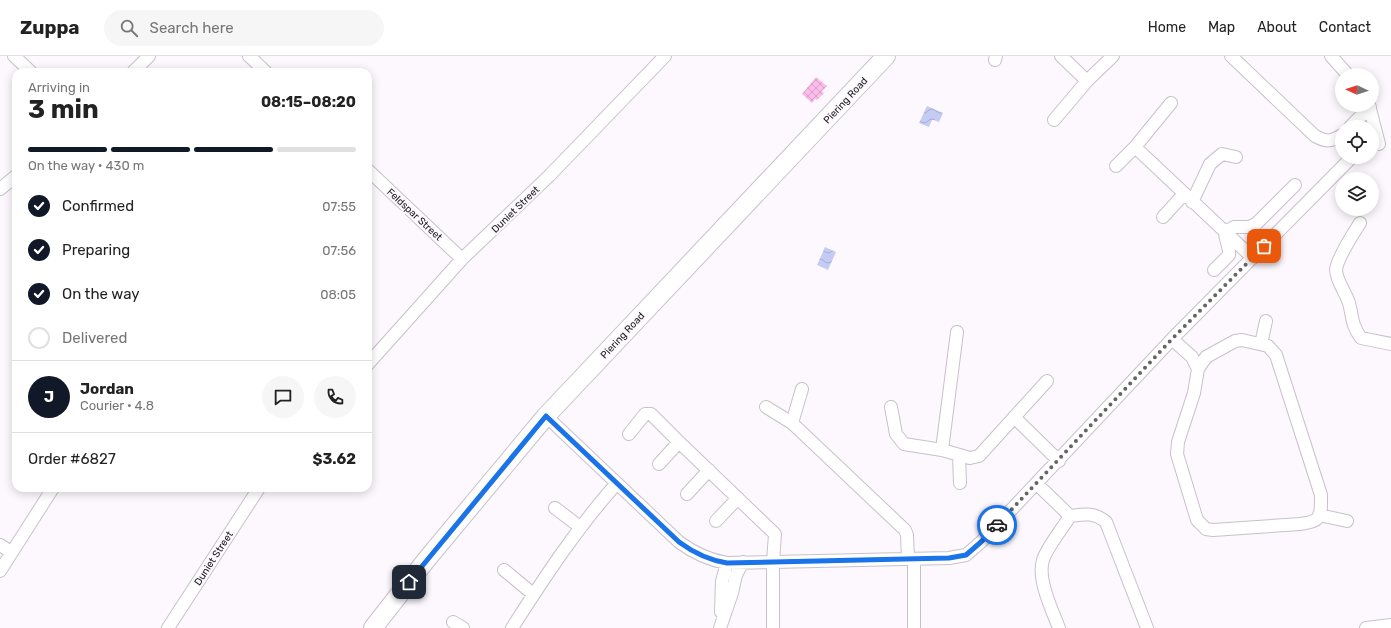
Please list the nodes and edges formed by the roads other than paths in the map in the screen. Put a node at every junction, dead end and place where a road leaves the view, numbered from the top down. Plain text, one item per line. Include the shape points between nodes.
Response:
1 (14, 56) edge
2 (149, 56) edge
3 (249, 56) edge
4 (665, 56) edge
5 (886, 56) edge
6 (1061, 56) edge
7 (1114, 56) edge
8 (1231, 56) edge
9 (1331, 56) edge
10 (27, 68) edge
11 (137, 68) edge
12 (262, 68) edge
13 (1342, 68) edge
14 (1087, 81) junction
15 (1171, 104) dead end
16 (1364, 112) edge
17 (1371, 112) edge
18 (1054, 120) dead end
19 (1356, 120) edge
20 (1335, 139) edge
21 (1381, 144) edge
22 (1134, 147) junction
23 (1236, 157) dead end
24 (1345, 164) edge
25 (1116, 166) dead end
26 (372, 174) edge
27 (12, 179) edge
28 (1295, 185) dead end
29 (0, 189) edge
30 (1188, 198) junction
31 (1163, 217) dead end
32 (1360, 223) dead end
33 (1225, 232) junction
34 (1253, 258) junction
35 (462, 259) junction
36 (1214, 270) dead end
37 (1266, 321) dead end
38 (957, 332) dead end
39 (1172, 339) junction
40 (1261, 344) junction
41 (1391, 344) edge
42 (372, 360) edge
43 (1198, 369) junction
44 (1047, 381) dead end
45 (802, 389) dead end
46 (891, 406) dead end
47 (766, 408) dead end
48 (546, 416) junction
49 (1014, 417) junction
50 (792, 423) junction
51 (629, 434) dead end
52 (679, 442) junction
53 (942, 450) junction
54 (959, 456) junction
55 (1059, 461) junction
56 (659, 464) dead end
57 (709, 470) junction
58 (960, 483) dead end
59 (617, 484) junction
60 (1037, 484) junction
61 (50, 492) edge
62 (256, 492) edge
63 (687, 494) dead end
64 (738, 498) junction
65 (555, 508) dead end
66 (1319, 515) junction
67 (1070, 516) junction
68 (716, 521) dead end
69 (1347, 521) dead end
70 (580, 527) junction
71 (0, 545) edge
72 (11, 552) junction
73 (911, 559) junction
74 (743, 562) junction
75 (773, 562) junction
76 (727, 563) junction
77 (504, 570) dead end
78 (0, 571) edge
79 (534, 594) junction
80 (720, 625) edge
81 (1391, 625) edge
82 (168, 628) edge
83 (373, 628) edge
84 (512, 628) edge
85 (773, 628) edge
86 (914, 628) edge
87 (1058, 628) edge
88 (1147, 628) edge
89 (1373, 628) edge

1 - 10 street
2 - 11 street
3 - 12 street
4 - 35 street, Duniet Street via 549,176
5 - 48 street, Piering Road
6 - 14 street
7 - 14 street
8 - 20 street via 1315,136 1323,141
9 - 13 street
14 - 18 street
15 - 22 street
16 - 19 street
17 - 21 street
22 - 25 street
22 - 30 street
23 - 30 street via 1222,154 1210,164
24 - 34 street
26 - 35 street, Feldspar Street
27 - 29 street
28 - 33 street via 1256,224 1249,227 1234,227
30 - 31 street
30 - 33 street
32 - 41 street via 1348,241 1336,271 1348,302 1354,328 1361,338
33 - 34 street
33 - 36 street via 1230,255
34 - 39 street
35 - 42 street, Duniet Street
37 - 40 street
38 - 53 street
39 - 43 street via 1192,357
39 - 55 street
40 - 43 street via 1242,340 1235,342 1206,357
40 - 66 street via 1268,346 1276,355 1321,495
43 - 66 street via 1177,454 1199,523 1206,529 1213,530 1244,528 1314,522
44 - 49 street
45 - 50 street
46 - 53 street via 896,434 904,444
47 - 50 street
48 - 59 street
48 - 83 street, Piering Road
49 - 54 street via 979,456
49 - 55 street
50 - 73 street via 905,530
51 - 52 street via 644,414 648,413
52 - 56 street
52 - 57 street
53 - 54 street
54 - 58 street
55 - 60 street
57 - 63 street
57 - 64 street
59 - 70 street
59 - 76 street via 690,550 712,560
60 - 67 street
60 - 73 street via 966,555
61 - 72 street
62 - 82 street, Duniet Street
64 - 68 street
64 - 75 street via 776,534
65 - 70 street
66 - 69 street
67 - 87 street via 1042,560 1044,586
67 - 88 street via 1098,516 1106,522
70 - 79 street
71 - 72 street
72 - 78 street
73 - 75 street
73 - 86 street
74 - 75 street
74 - 76 street
74 - 80 street via 736,575
75 - 85 street
76 - 80 street via 722,581
77 - 79 street
79 - 84 street
81 - 89 street

